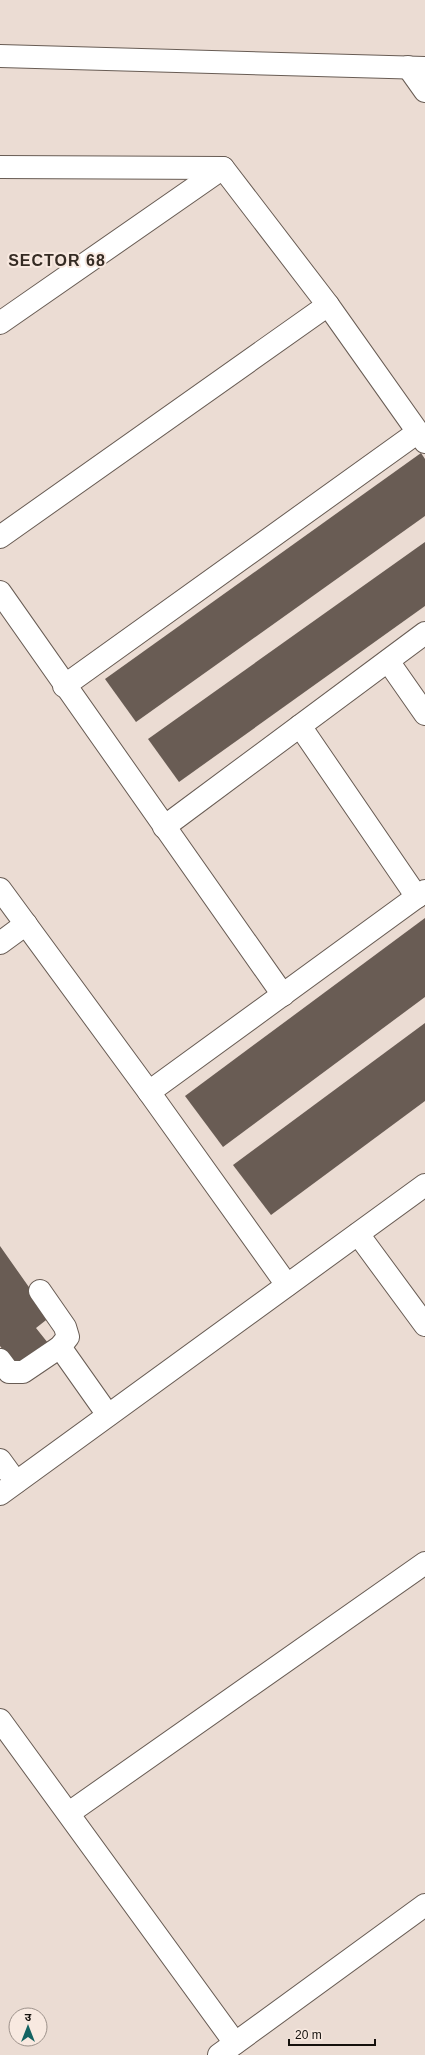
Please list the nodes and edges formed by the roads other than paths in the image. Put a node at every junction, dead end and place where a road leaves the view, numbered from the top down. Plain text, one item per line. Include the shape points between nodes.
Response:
1 (0, 56) edge
2 (416, 67) edge
3 (425, 91) edge
4 (0, 167) edge
5 (223, 168) junction
6 (328, 305) junction
7 (0, 323) edge
8 (421, 437) edge
9 (0, 537) edge
10 (0, 592) edge
11 (425, 633) edge
12 (388, 661) junction
13 (64, 686) junction
14 (425, 714) edge
15 (300, 726) junction
16 (164, 827) junction
17 (0, 890) edge
18 (421, 894) edge
19 (26, 924) junction
20 (0, 943) edge
21 (283, 995) junction
22 (149, 1092) junction
23 (425, 1185) edge
24 (358, 1234) junction
25 (287, 1285) junction
26 (40, 1290) dead end
27 (425, 1325) edge
28 (60, 1346) junction
29 (0, 1360) edge
30 (108, 1415) junction
31 (0, 1460) edge
32 (8, 1488) edge
33 (425, 1563) edge
34 (0, 1720) edge
35 (69, 1813) junction
36 (425, 1905) edge
37 (227, 2049) edge

1 - 2 street
2 - 3 street
4 - 5 street
5 - 6 street
5 - 7 street
6 - 8 street
6 - 9 street
8 - 13 street
10 - 13 street
11 - 12 street
12 - 14 street
12 - 15 street
13 - 16 street
15 - 16 street
15 - 18 street
16 - 21 street
17 - 19 street
18 - 21 street
19 - 20 street
19 - 22 street
21 - 22 street
22 - 25 street
23 - 24 street
24 - 25 street
24 - 27 street
25 - 30 street
26 - 28 street via 65,1327 68,1337
28 - 29 street via 22,1372 9,1372
28 - 30 street
30 - 32 street
31 - 32 street
33 - 35 street
34 - 35 street
35 - 37 street
36 - 37 street

